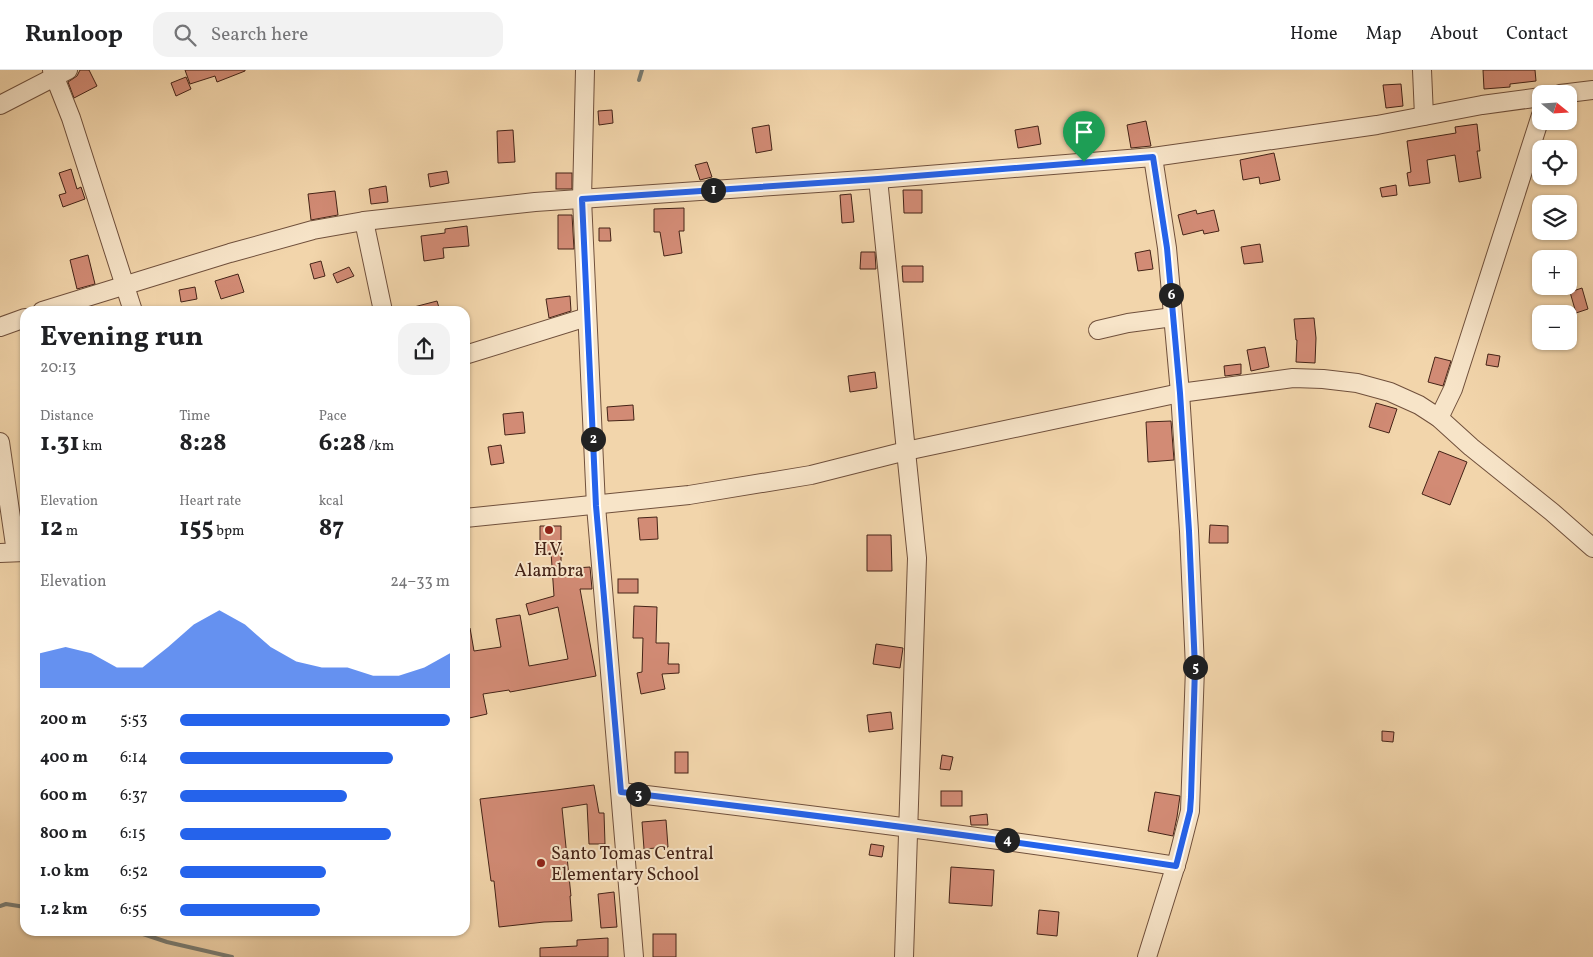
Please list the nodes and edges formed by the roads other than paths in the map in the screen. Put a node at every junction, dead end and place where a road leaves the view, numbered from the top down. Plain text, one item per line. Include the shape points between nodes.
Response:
1 (585, 70) edge
2 (1422, 70) edge
3 (58, 72) edge
4 (1593, 90) edge
5 (1578, 92) edge
6 (1532, 98) edge
7 (0, 105) edge
8 (1424, 116) junction
9 (1536, 130) edge
10 (1153, 157) junction
11 (878, 179) junction
12 (582, 199) junction
13 (364, 221) junction
14 (125, 285) junction
15 (58, 306) edge
16 (131, 306) edge
17 (382, 306) edge
18 (587, 317) junction
19 (1173, 317) junction
20 (20, 320) edge
21 (0, 327) edge
22 (1098, 330) dead end
23 (470, 353) edge
24 (1180, 393) junction
25 (1440, 418) junction
26 (0, 442) edge
27 (906, 451) junction
28 (596, 506) junction
29 (470, 518) edge
30 (1593, 548) edge
31 (14, 552) edge
32 (621, 792) junction
33 (908, 827) junction
34 (1176, 866) junction
35 (634, 957) edge
36 (904, 957) edge
37 (1147, 957) edge

1 - 12 street
2 - 8 street
3 - 7 street
3 - 14 street
4 - 5 street
6 - 8 street
8 - 10 street
9 - 25 street via 1453,389
10 - 11 street
10 - 19 street via 1167,248
11 - 12 street
11 - 27 street
12 - 13 street
12 - 18 street
13 - 14 street via 295,235
13 - 17 street
14 - 15 street
14 - 16 street
18 - 23 street
18 - 28 street
19 - 22 street via 1128,322
19 - 24 street
20 - 21 street
24 - 25 street via 1293,378 1323,379 1358,383 1390,392 1419,404
24 - 27 street
24 - 34 street via 1195,676 1190,811
25 - 30 street
26 - 31 street
27 - 28 street via 811,475 689,496
27 - 33 street via 917,558
28 - 29 street
28 - 32 street
32 - 33 street
32 - 35 street
33 - 34 street
33 - 36 street
34 - 37 street

